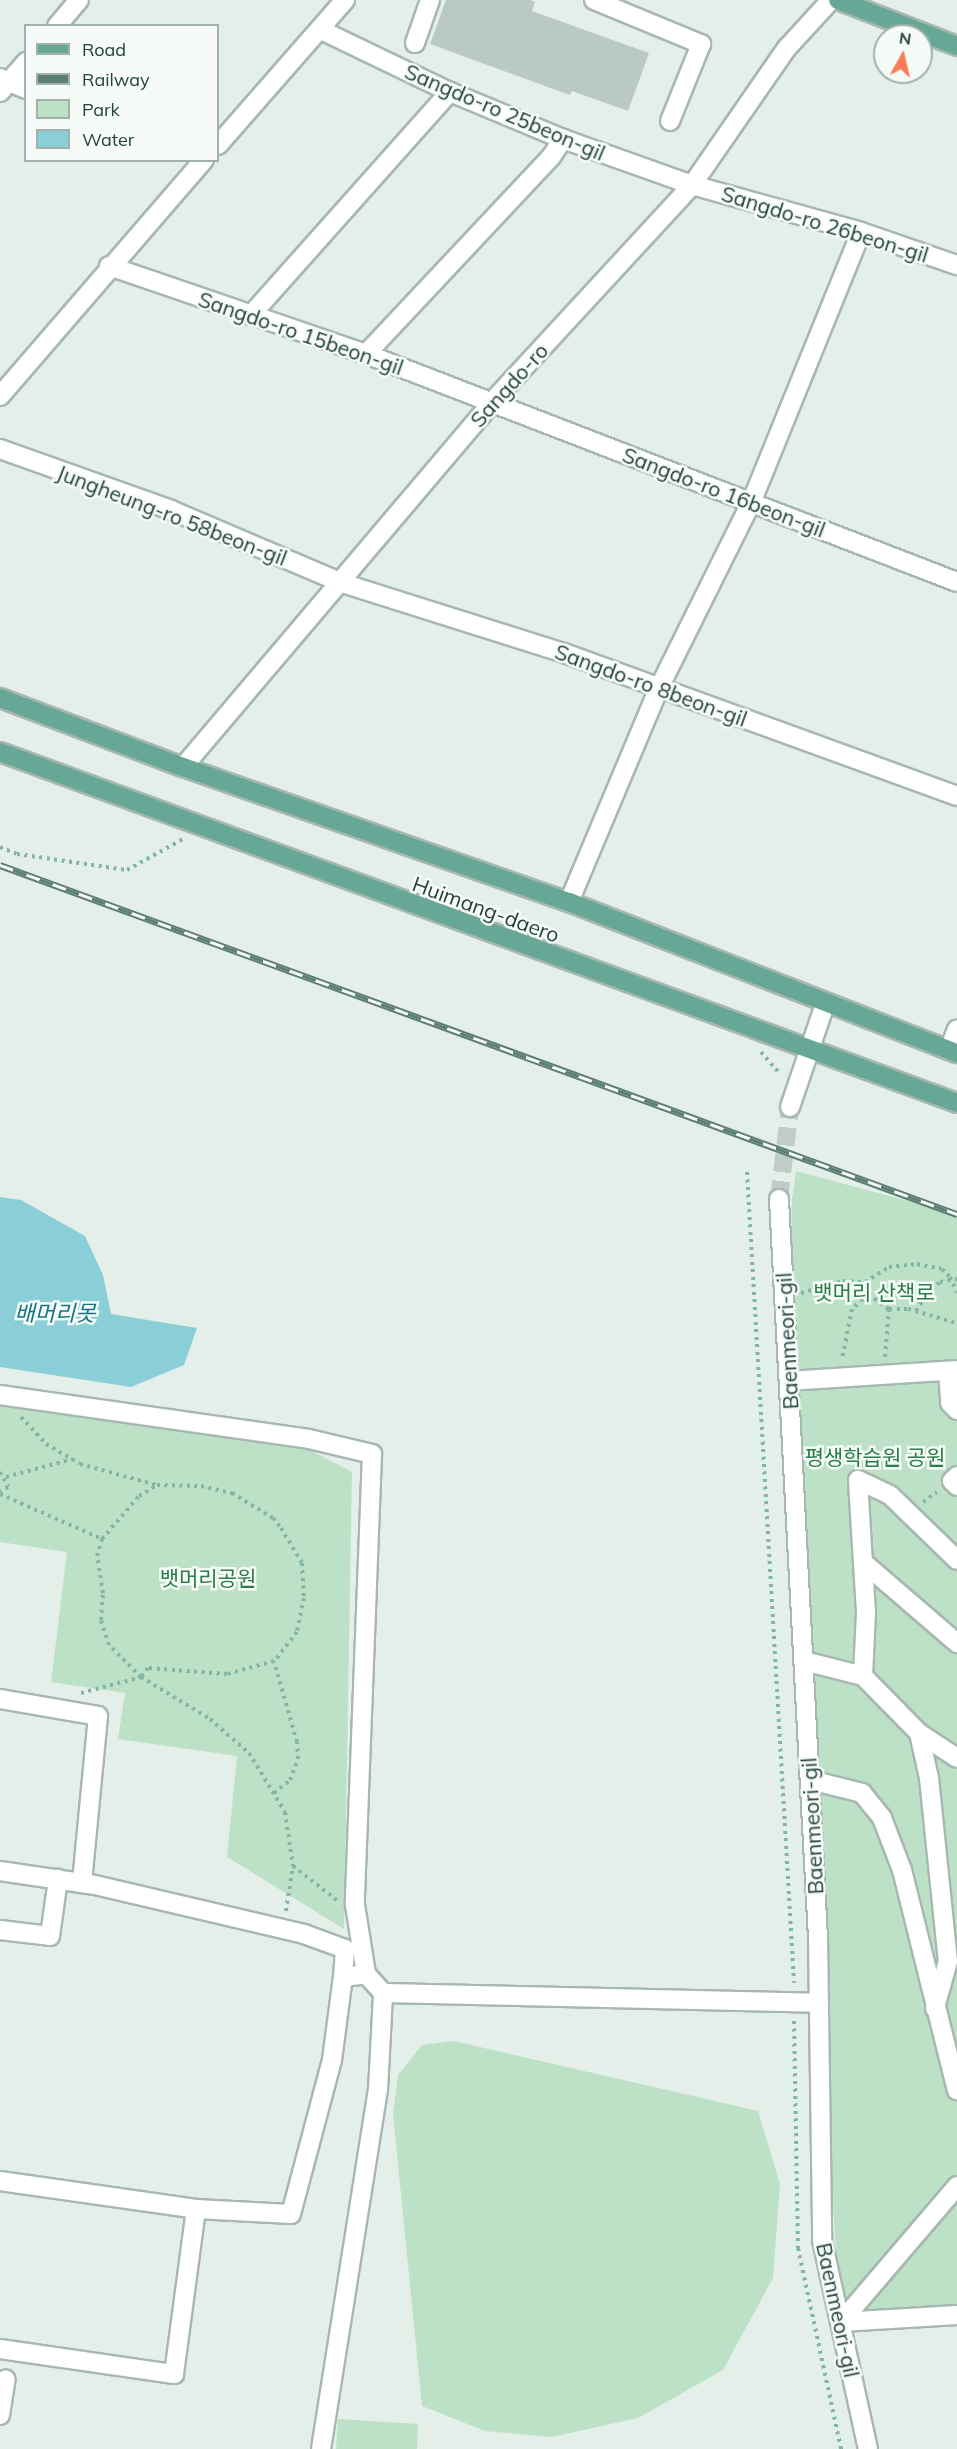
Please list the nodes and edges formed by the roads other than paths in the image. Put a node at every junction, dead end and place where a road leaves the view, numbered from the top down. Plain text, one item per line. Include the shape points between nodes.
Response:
1 (79, 0) edge
2 (345, 0) edge
3 (430, 0) edge
4 (594, 0) edge
5 (831, 0) edge
6 (838, 0) edge
7 (59, 24) edge
8 (321, 30) junction
9 (416, 44) dead end
10 (957, 46) edge
11 (24, 64) edge
12 (3, 84) edge
13 (24, 89) edge
14 (450, 92) junction
15 (670, 122) dead end
16 (562, 139) junction
17 (219, 144) edge
18 (198, 162) edge
19 (692, 185) junction
20 (861, 231) junction
21 (957, 265) edge
22 (109, 266) junction
23 (251, 315) junction
24 (366, 354) junction
25 (0, 396) edge
26 (492, 402) junction
27 (0, 449) edge
28 (751, 503) junction
29 (957, 582) edge
30 (342, 584) junction
31 (659, 688) junction
32 (0, 698) edge
33 (0, 752) edge
34 (183, 767) junction
35 (957, 796) edge
36 (569, 902) junction
37 (825, 1004) junction
38 (957, 1029) edge
39 (806, 1050) junction
40 (953, 1051) edge
41 (957, 1103) edge
42 (790, 1107) tunnel mouth
43 (779, 1199) tunnel mouth
44 (952, 1370) edge
45 (789, 1381) junction
46 (7, 1396) edge
47 (957, 1410) edge
48 (957, 1560) edge
49 (864, 1563) junction
50 (957, 1643) edge
51 (804, 1661) junction
52 (863, 1676) junction
53 (0, 1699) edge
54 (920, 1733) junction
55 (957, 1758) edge
56 (810, 1780) junction
57 (0, 1871) edge
58 (58, 1880) junction
59 (82, 1883) junction
60 (0, 1930) edge
61 (366, 1974) junction
62 (343, 1977) junction
63 (383, 1993) junction
64 (819, 2004) junction
65 (935, 2008) junction
66 (957, 2090) edge
67 (0, 2181) edge
68 (957, 2186) edge
69 (196, 2209) junction
70 (957, 2315) edge
71 (841, 2322) junction
72 (0, 2349) edge
73 (6, 2379) dead end
74 (0, 2415) edge
75 (321, 2449) edge
76 (868, 2449) edge

1 - 7 street
2 - 8 street
3 - 9 street
4 - 15 street via 701,44
5 - 19 street, Sangdo-ro via 787,48
6 - 10 main road
8 - 14 street, Sangdo-ro 25beon-gil
8 - 17 street
11 - 12 street
12 - 13 street
14 - 16 street, Sangdo-ro 25beon-gil
14 - 23 street
16 - 19 street, Sangdo-ro 25beon-gil
16 - 24 street via 551,157
18 - 22 street
19 - 20 street, Sangdo-ro 26beon-gil
19 - 26 street, Sangdo-ro
20 - 21 street, Sangdo-ro 26beon-gil
20 - 28 street
22 - 23 street, Sangdo-ro 15beon-gil
22 - 25 street
23 - 24 street, Sangdo-ro 15beon-gil
24 - 26 street, Sangdo-ro 15beon-gil
26 - 28 street, Sangdo-ro 16beon-gil
26 - 30 street, Sangdo-ro
27 - 30 street, Jungheung-ro 58beon-gil via 171,510
28 - 29 street, Sangdo-ro 16beon-gil
28 - 31 street
30 - 31 street, Sangdo-ro 8beon-gil via 567,654
30 - 34 street, Sangdo-ro
31 - 35 street, Sangdo-ro 8beon-gil
31 - 36 street
32 - 34 main road, Huimang-daero
33 - 39 main road, Huimang-daero
34 - 36 main road, Huimang-daero
36 - 37 main road, Huimang-daero
37 - 39 street
37 - 40 main road, Huimang-daero
38 - 40 street, Huimang-daero
39 - 41 main road, Huimang-daero
39 - 42 street
43 - 45 street, Baenmeori-gil
44 - 45 street
44 - 47 street via 950,1403
45 - 51 street, Baenmeori-gil
46 - 61 street via 309,1438 372,1454 356,1913
48 - 49 street via 890,1495 858,1480
49 - 50 street
49 - 52 street
51 - 52 street
51 - 56 street, Baenmeori-gil
52 - 54 street
53 - 59 street via 98,1716
54 - 55 street
54 - 65 street via 948,1961
56 - 64 street, Baenmeori-gil
56 - 65 street via 862,1793 882,1818 902,1870
57 - 58 street
58 - 59 street
58 - 60 street via 50,1936
59 - 62 street via 283,1930 345,1949
61 - 62 street
61 - 63 street
62 - 69 street via 332,2060 291,2214
63 - 64 street
63 - 75 street via 378,2090
64 - 71 street, Baenmeori-gil via 822,2240
65 - 66 street
67 - 69 street
68 - 71 street
69 - 72 street via 174,2374
70 - 71 street
71 - 76 street, Baenmeori-gil
73 - 74 street

